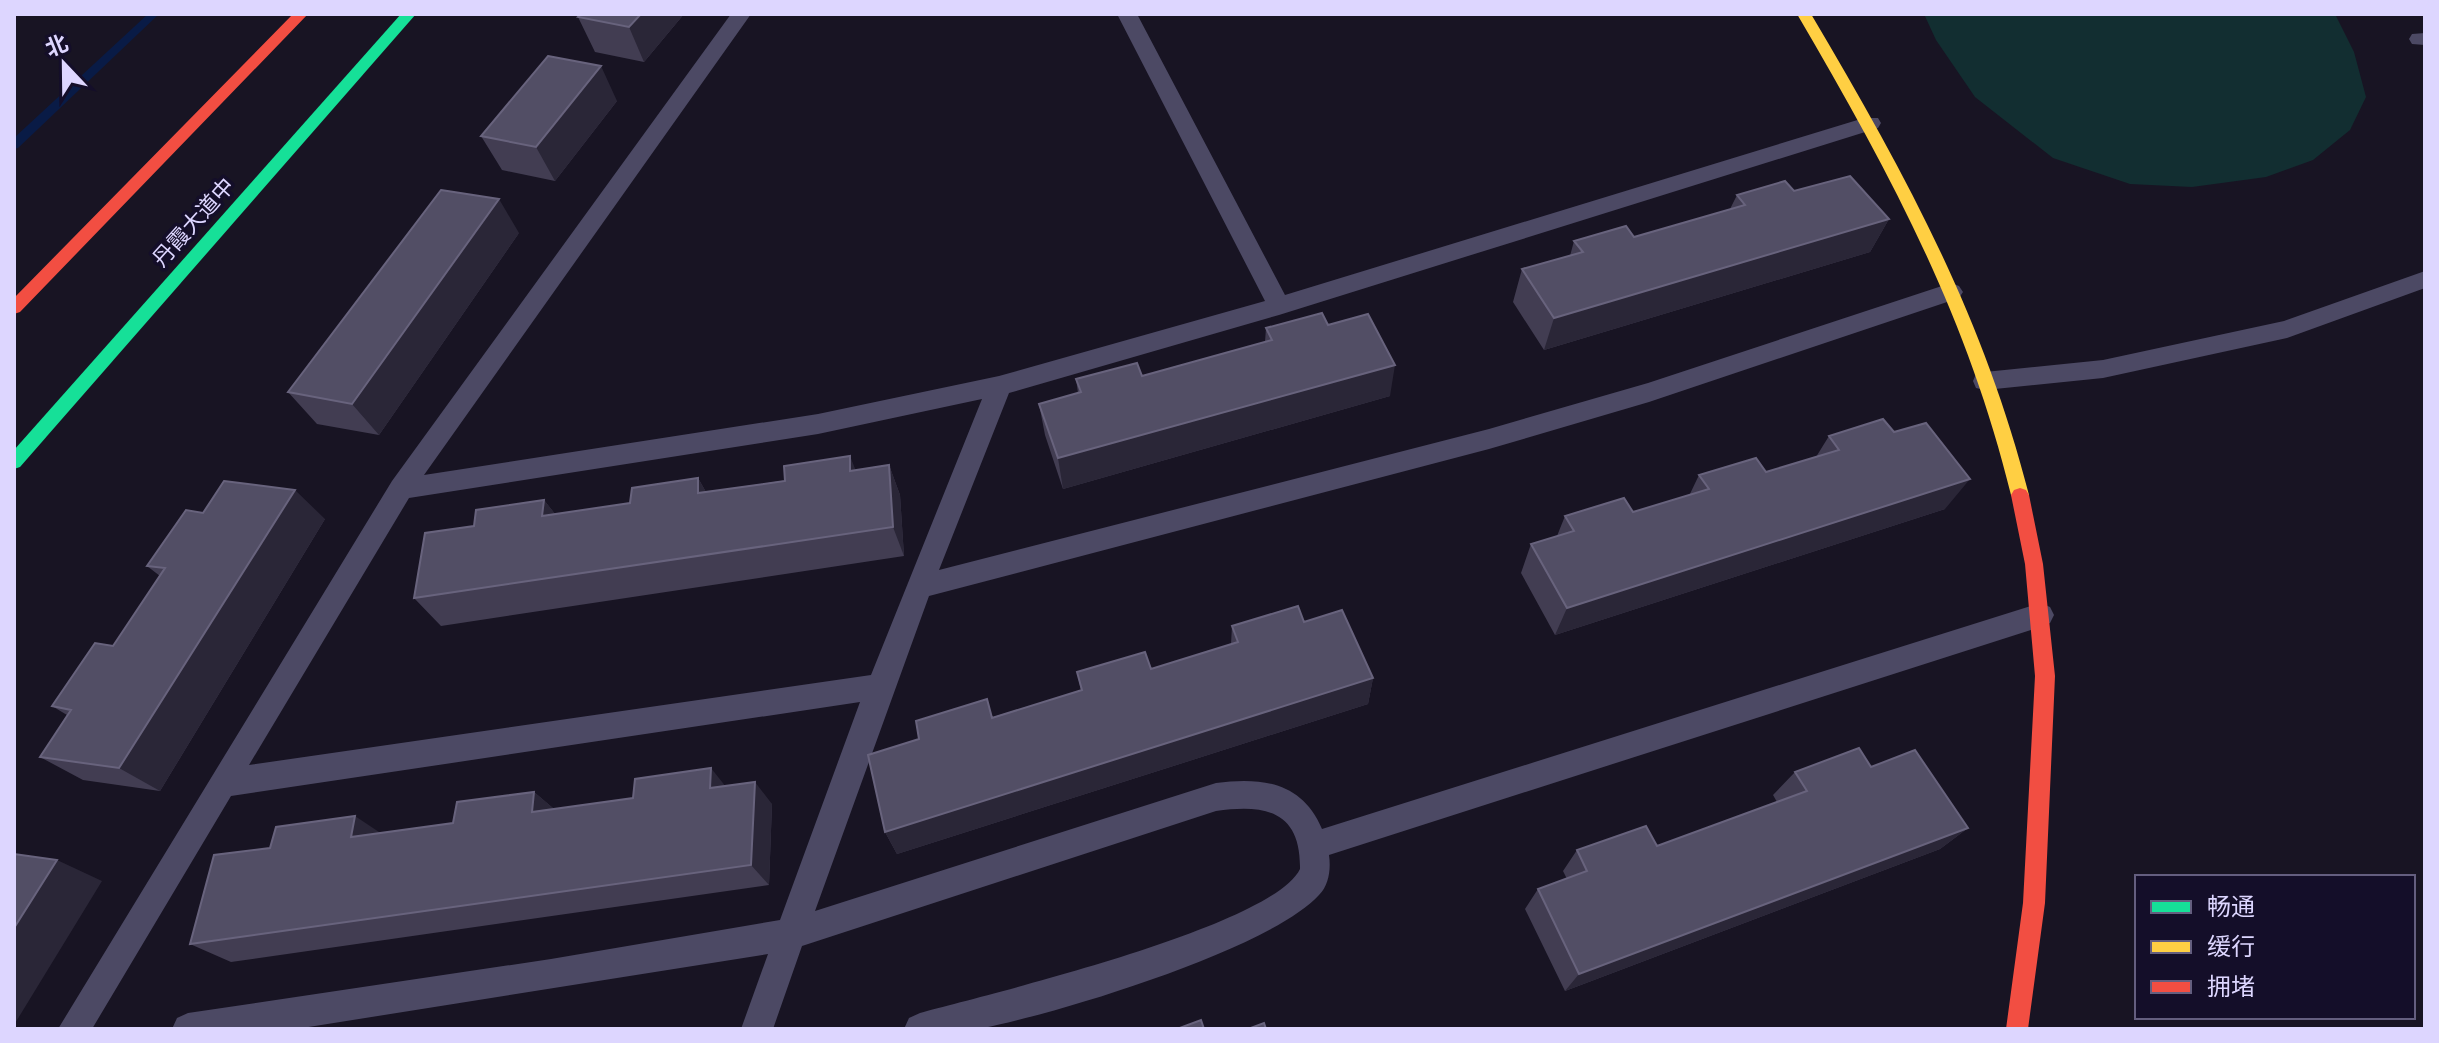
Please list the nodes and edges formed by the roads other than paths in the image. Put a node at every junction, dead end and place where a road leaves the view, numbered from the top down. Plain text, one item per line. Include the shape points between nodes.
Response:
1 (301, 14) edge
2 (409, 14) edge
3 (741, 14) edge
4 (1804, 14) edge
5 (1133, 15) edge
6 (1871, 123) junction
7 (2425, 279) edge
8 (1951, 292) junction
9 (1279, 306) junction
10 (14, 308) edge
11 (1985, 381) junction
12 (999, 386) junction
13 (14, 462) edge
14 (401, 488) junction
15 (920, 587) junction
16 (2040, 615) junction
17 (880, 686) junction
18 (224, 783) junction
19 (1313, 846) junction
20 (792, 934) junction
21 (74, 1029) edge
22 (188, 1029) edge
23 (757, 1029) edge
24 (920, 1029) edge
25 (2017, 1029) edge

1 - 10 street
2 - 13 street, 丹霞大道中
3 - 14 lane
4 - 6 street
5 - 9 lane
6 - 8 street
6 - 9 lane
7 - 11 lane via 2287,329 2103,369
8 - 11 street
8 - 15 lane via 1489,439
9 - 12 lane
11 - 16 street via 2017,487
12 - 14 lane via 818,424
12 - 15 lane
14 - 18 lane
15 - 17 lane
16 - 19 lane
16 - 25 street via 2044,650 2034,904
17 - 18 lane
17 - 20 lane
18 - 21 lane
19 - 20 lane via 1295,809 1274,794 1216,797
19 - 24 lane via 1316,864 1310,882 1293,900 1206,942 1106,978
20 - 22 lane
20 - 23 lane

